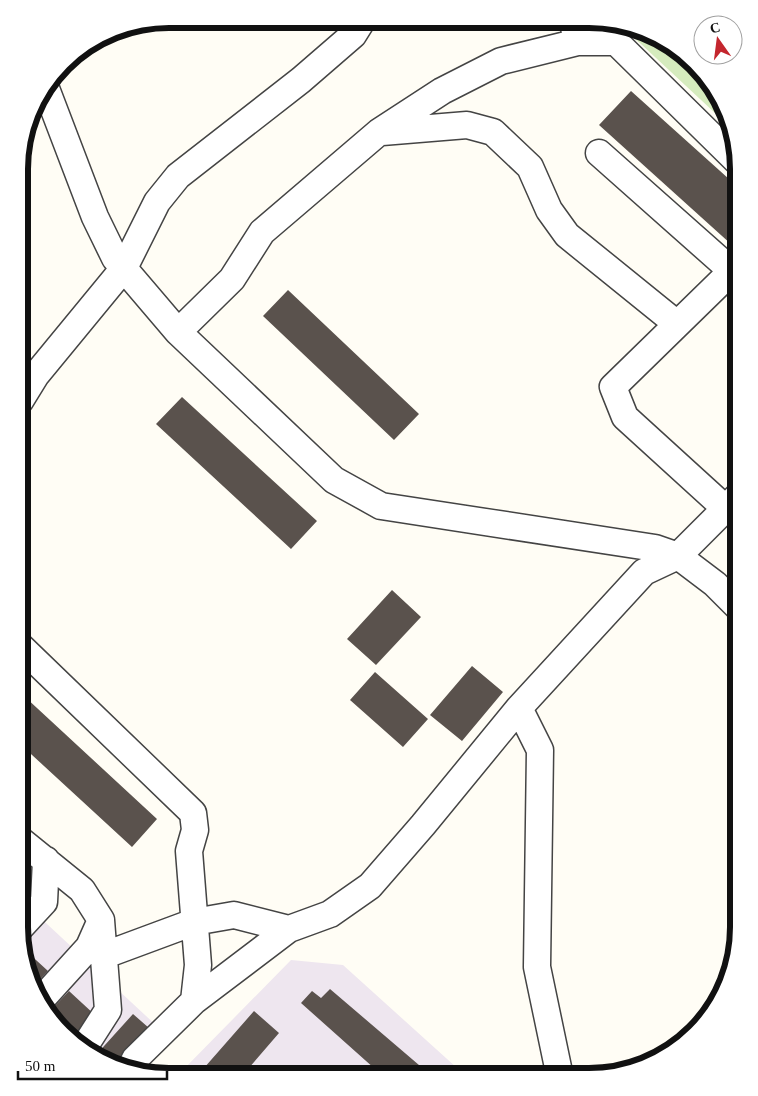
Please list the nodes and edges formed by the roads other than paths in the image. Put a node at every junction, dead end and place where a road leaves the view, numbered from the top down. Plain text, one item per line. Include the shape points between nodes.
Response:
1 (359, 28) edge
2 (575, 31) edge
3 (48, 95) edge
4 (379, 132) junction
5 (598, 153) dead end
6 (729, 154) edge
7 (730, 263) edge
8 (124, 268) junction
9 (730, 274) edge
10 (677, 324) junction
11 (178, 332) junction
12 (28, 388) edge
13 (730, 500) edge
14 (730, 504) edge
15 (678, 556) junction
16 (730, 599) edge
17 (28, 654) edge
18 (519, 708) junction
19 (28, 846) edge
20 (46, 860) junction
21 (28, 919) edge
22 (101, 920) junction
23 (194, 922) junction
24 (289, 929) junction
25 (105, 955) junction
26 (45, 995) edge
27 (194, 1001) junction
28 (87, 1043) edge
29 (132, 1064) edge
30 (558, 1068) edge

1 - 8 street via 300,80 178,176 157,202
2 - 4 street via 501,61 442,91
2 - 6 street via 616,42
3 - 8 street via 95,217 115,258
4 - 10 street via 468,126 493,132 530,166 549,210 567,235
4 - 11 street via 262,232 232,279
5 - 7 street
8 - 11 street
8 - 12 street
9 - 10 street
10 - 13 street via 613,387 624,417
11 - 15 street via 334,480 381,506 655,548
14 - 15 street
15 - 16 street
15 - 18 street via 644,572
17 - 23 street via 192,813 195,830 189,850
18 - 24 street via 370,886 330,914
18 - 30 street via 540,750 537,967
19 - 20 street
20 - 21 street via 44,902
20 - 22 street via 82,890
22 - 25 street
22 - 26 street via 89,947
23 - 24 street via 234,915
23 - 25 street
23 - 27 street via 198,965
24 - 27 street
25 - 28 street via 108,1010
27 - 29 street

